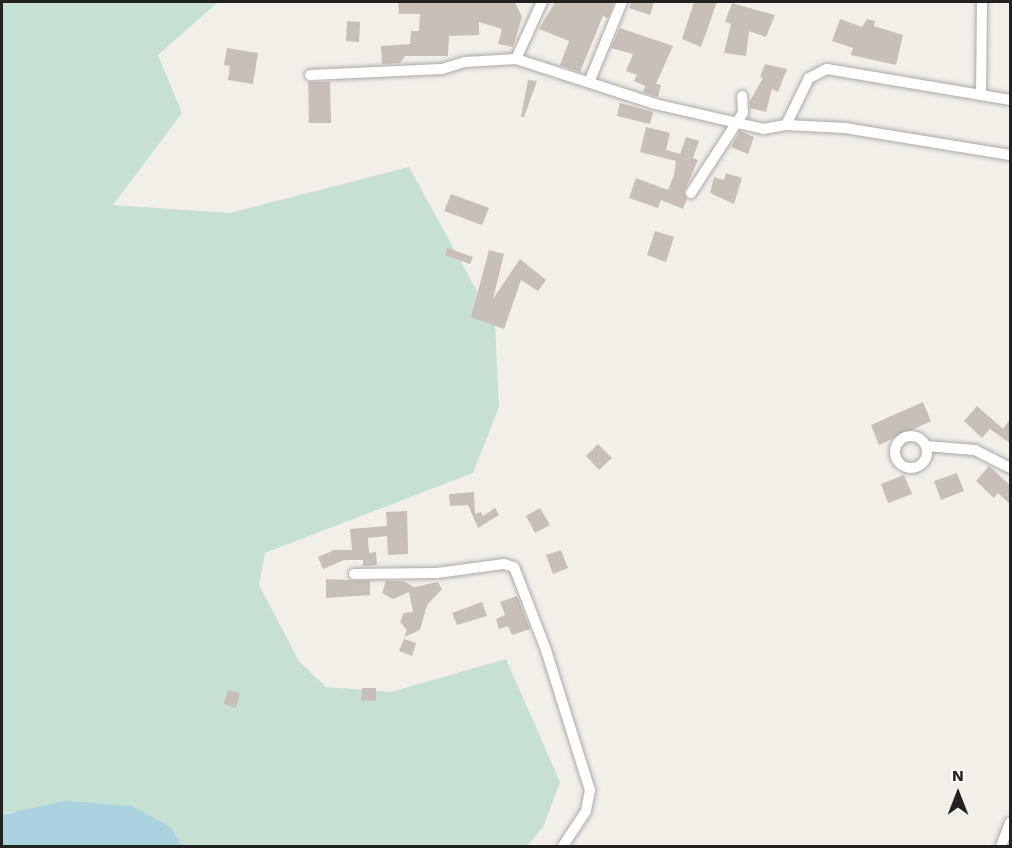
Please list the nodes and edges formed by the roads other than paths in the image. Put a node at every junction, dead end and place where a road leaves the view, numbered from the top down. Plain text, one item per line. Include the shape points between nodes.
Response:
1 (542, 2) edge
2 (622, 2) edge
3 (982, 2) edge
4 (516, 59) junction
5 (310, 75) dead end
6 (590, 80) junction
7 (981, 95) junction
8 (742, 96) dead end
9 (1011, 100) edge
10 (734, 122) junction
11 (786, 125) junction
12 (1011, 155) edge
13 (691, 193) dead end
14 (926, 446) dead end
15 (1011, 468) edge
16 (354, 574) dead end
17 (1011, 823) edge
18 (563, 846) edge
19 (1001, 846) edge

1 - 4 street
2 - 6 street
3 - 7 street
4 - 5 street via 465,62 419,71
4 - 6 street
6 - 10 street via 655,104
7 - 9 street
7 - 11 street via 826,69 809,78
8 - 10 street via 743,113
10 - 11 street via 763,129
10 - 13 street
11 - 12 street via 844,128
14 - 15 street via 975,450
16 - 18 street via 437,573 504,564 514,567 546,650 590,790 586,811
17 - 19 street

